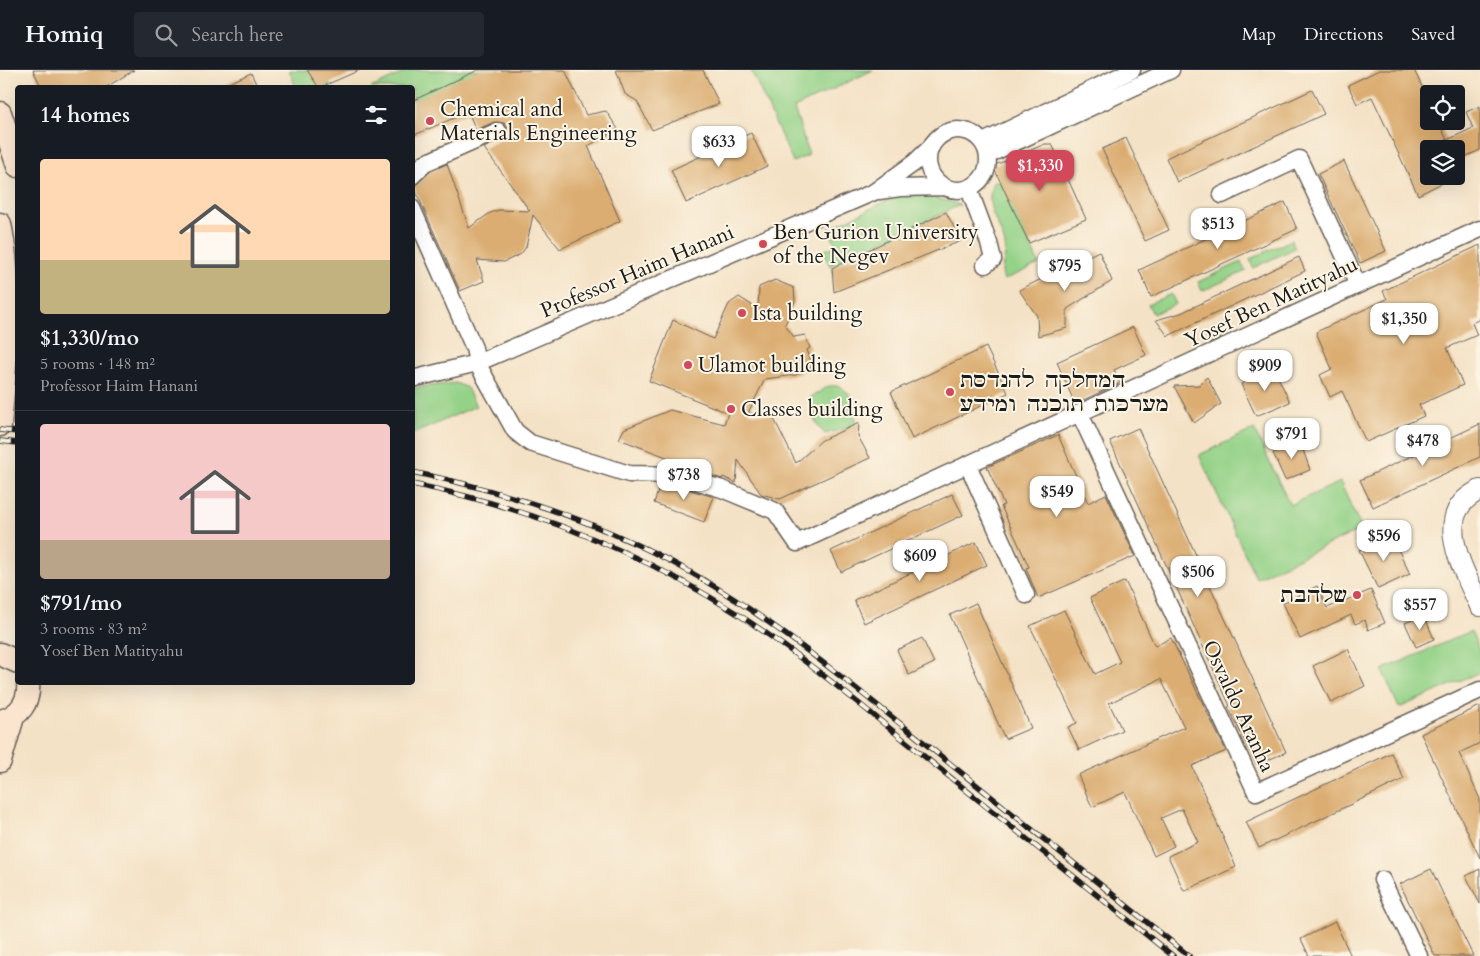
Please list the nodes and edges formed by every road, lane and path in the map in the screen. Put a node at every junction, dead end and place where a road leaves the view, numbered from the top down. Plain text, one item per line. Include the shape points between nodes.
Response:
1 (1132, 70) edge
2 (1170, 70) edge
3 (0, 113) edge
4 (498, 131) dead end
5 (931, 147) junction
6 (986, 149) junction
7 (15, 157) edge
8 (415, 173) edge
9 (944, 187) junction
10 (969, 189) junction
11 (874, 192) junction
12 (1222, 195) dead end
13 (415, 215) edge
14 (0, 224) edge
15 (1480, 229) edge
16 (985, 265) dead end
17 (1358, 285) junction
18 (477, 363) junction
19 (11, 370) edge
20 (415, 379) edge
21 (1080, 414) junction
22 (0, 425) edge
23 (968, 465) junction
24 (1480, 490) edge
25 (1026, 595) dead end
26 (1480, 606) edge
27 (0, 654) edge
28 (15, 661) edge
29 (28, 685) edge
30 (1480, 690) edge
31 (6, 719) edge
32 (0, 761) edge
33 (1382, 880) dead end
34 (1419, 956) edge

1 - 6 street
2 - 6 street
3 - 7 main road
4 - 8 street via 425,163
5 - 6 street via 937,138 955,130 970,133
5 - 9 street via 930,172
5 - 11 street, Professor Haim Hanani
6 - 10 street via 984,175
9 - 10 street
9 - 11 street, Professor Haim Hanani
10 - 16 street via 993,259
11 - 18 street, Professor Haim Hanani
12 - 17 street via 1299,160
13 - 18 street via 474,348
14 - 19 main road
15 - 17 street, Yosef Ben Matityahu
17 - 21 street, Yosef Ben Matityahu
18 - 20 street, Professor Haim Hanani
18 - 23 street, Yosef Ben Matityahu via 515,431 530,444 629,474 676,475 722,489 775,511 797,544
19 - 22 main road
21 - 23 street, Yosef Ben Matityahu
21 - 30 street, Osvaldo Aranha via 1256,792
23 - 25 street
24 - 26 street via 1461,504 1454,515 1453,532 1456,552
27 - 28 main road
29 - 31 main road via 24,704
31 - 32 main road
33 - 34 street

